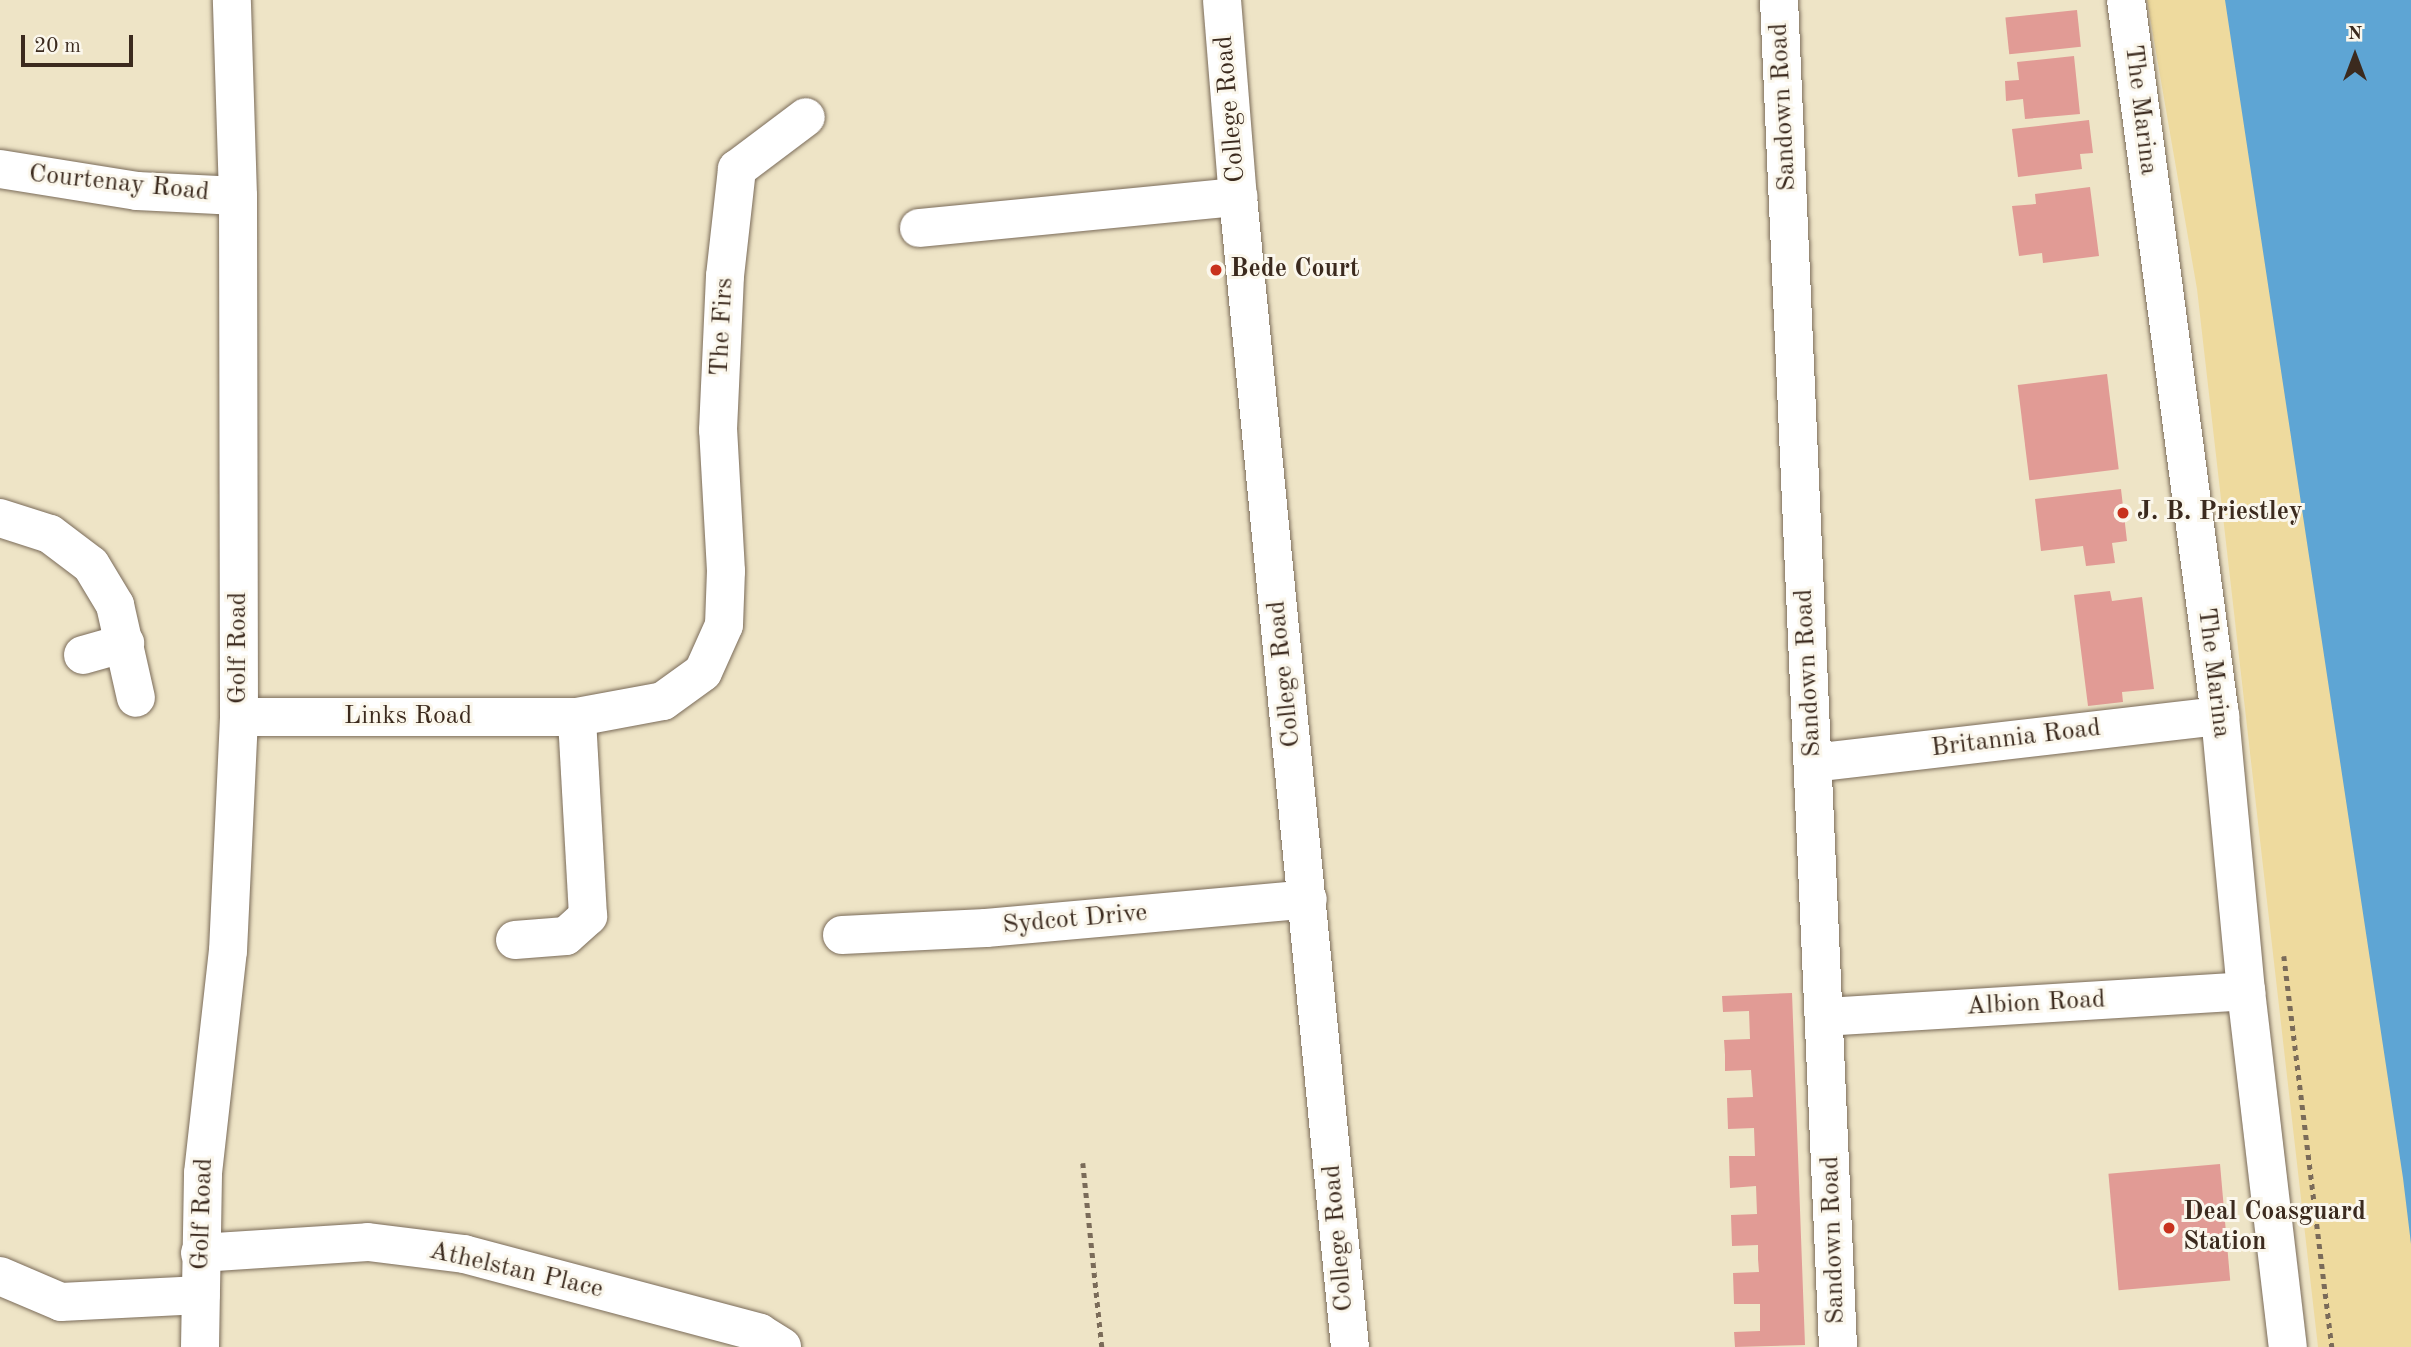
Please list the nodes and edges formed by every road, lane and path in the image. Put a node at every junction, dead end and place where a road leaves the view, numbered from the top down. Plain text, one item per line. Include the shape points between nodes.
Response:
1 (232, 0) edge
2 (1222, 0) edge
3 (1779, 0) edge
4 (2126, 0) edge
5 (806, 117) dead end
6 (0, 169) edge
7 (238, 196) junction
8 (1238, 197) junction
9 (919, 228) dead end
10 (0, 517) edge
11 (726, 571) joint
12 (125, 643) junction
13 (83, 655) dead end
14 (136, 698) dead end
15 (2220, 716) junction
16 (239, 717) junction
17 (578, 717) junction
18 (1813, 763) junction
19 (1308, 899) junction
20 (842, 935) dead end
21 (515, 940) dead end
22 (2246, 992) junction
23 (1825, 1017) junction
24 (1083, 1163) dead end
25 (200, 1253) junction
26 (0, 1276) edge
27 (201, 1295) junction
28 (200, 1347) edge
29 (782, 1347) edge
30 (1102, 1347) edge
31 (1350, 1347) edge
32 (1838, 1347) edge
33 (2288, 1347) edge

1 - 7 street, Golf Road
2 - 8 street, College Road
3 - 18 street, Sandown Road
4 - 15 street, The Marina
5 - 11 street, The Firs via 737,169 725,276 718,430
6 - 7 street, Courtenay Road via 136,191
7 - 16 street, Golf Road
8 - 9 street
8 - 19 street, College Road
10 - 12 street via 50,534 90,565 115,605
11 - 17 street, Links Road via 724,625 703,672 663,701
12 - 13 street
12 - 14 street
15 - 18 street, Britannia Road
15 - 22 street, The Marina
16 - 17 street, Links Road
16 - 25 street, Golf Road via 228,951 203,1173
17 - 21 street via 588,916 566,936
18 - 23 street, Sandown Road
19 - 20 street, Sydcot Drive via 986,928
19 - 31 street, College Road
22 - 23 street, Albion Road
22 - 33 street, The Marina
23 - 32 street, Sandown Road
24 - 30 path
25 - 27 street, Golf Road
25 - 29 street, Athelstan Place via 368,1242 464,1254 760,1333
26 - 27 street, Golf Road via 61,1303
27 - 28 street, Golf Road

